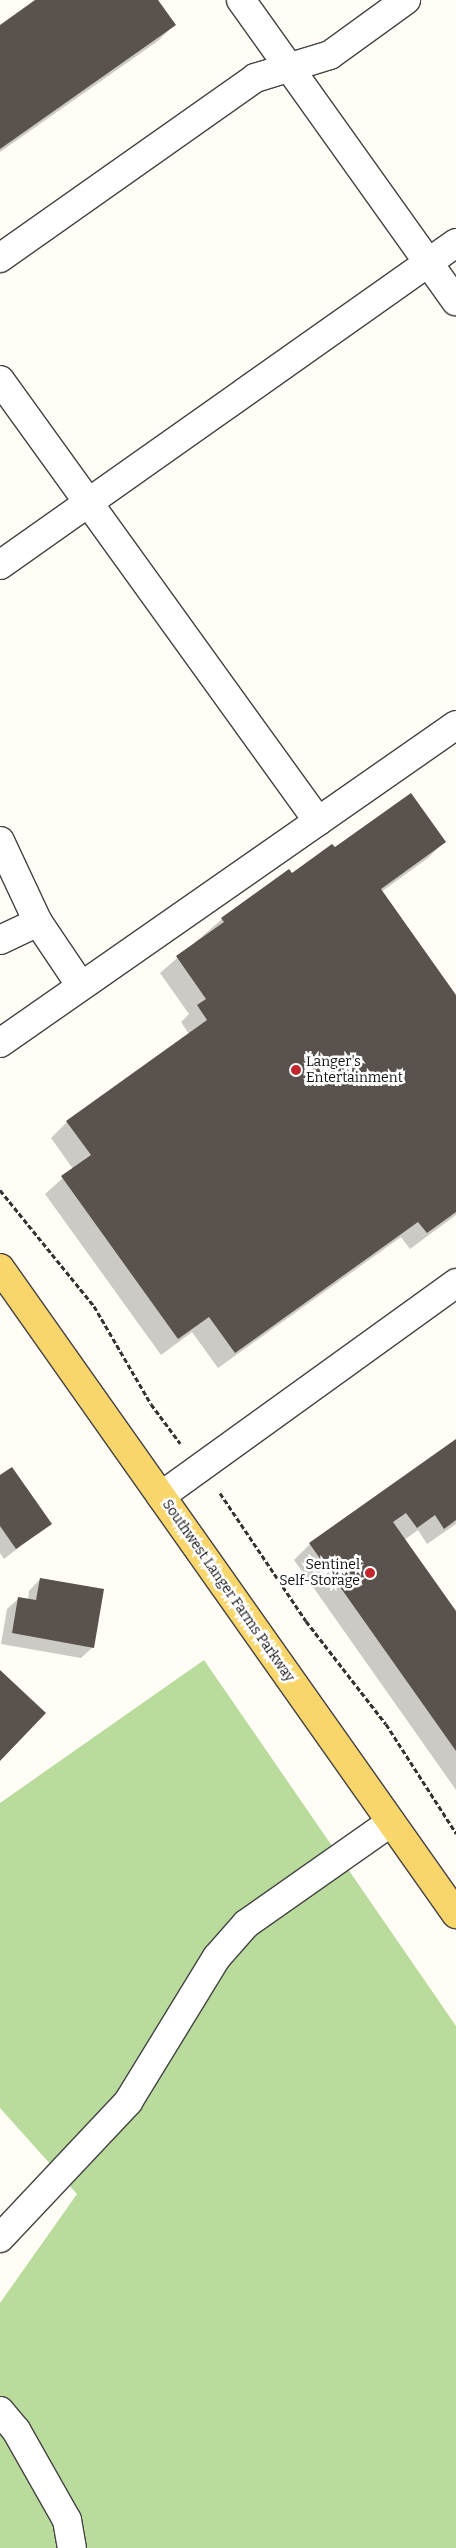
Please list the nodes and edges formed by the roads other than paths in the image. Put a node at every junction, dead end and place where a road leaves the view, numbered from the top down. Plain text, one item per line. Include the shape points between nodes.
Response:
1 (241, 0) edge
2 (406, 0) edge
3 (290, 67) junction
4 (456, 243) edge
5 (0, 258) edge
6 (428, 262) junction
7 (456, 302) edge
8 (0, 380) edge
9 (90, 502) junction
10 (0, 565) edge
11 (456, 725) edge
12 (318, 821) junction
13 (0, 841) edge
14 (38, 922) junction
15 (0, 940) edge
16 (81, 986) junction
17 (0, 1043) edge
18 (0, 1268) edge
19 (456, 1283) edge
20 (161, 1496) junction
21 (391, 1822) junction
22 (456, 1914) edge
23 (0, 2238) edge
24 (0, 2411) edge
25 (72, 2548) edge

1 - 3 lane
2 - 3 lane via 330,55
3 - 5 lane via 255,78
3 - 6 lane
4 - 6 lane
6 - 7 lane
6 - 9 lane
8 - 9 lane
9 - 10 lane
9 - 12 lane
11 - 12 lane
12 - 16 lane
13 - 14 lane
14 - 15 lane
14 - 16 lane
16 - 17 lane
18 - 20 main road, Southwest Langer Farms Parkway
19 - 20 lane
20 - 21 main road, Southwest Langer Farms Parkway
21 - 22 main road, Southwest Langer Farms Parkway
21 - 23 lane via 246,1924 217,1957 128,2102
24 - 25 lane via 16,2430 67,2520

